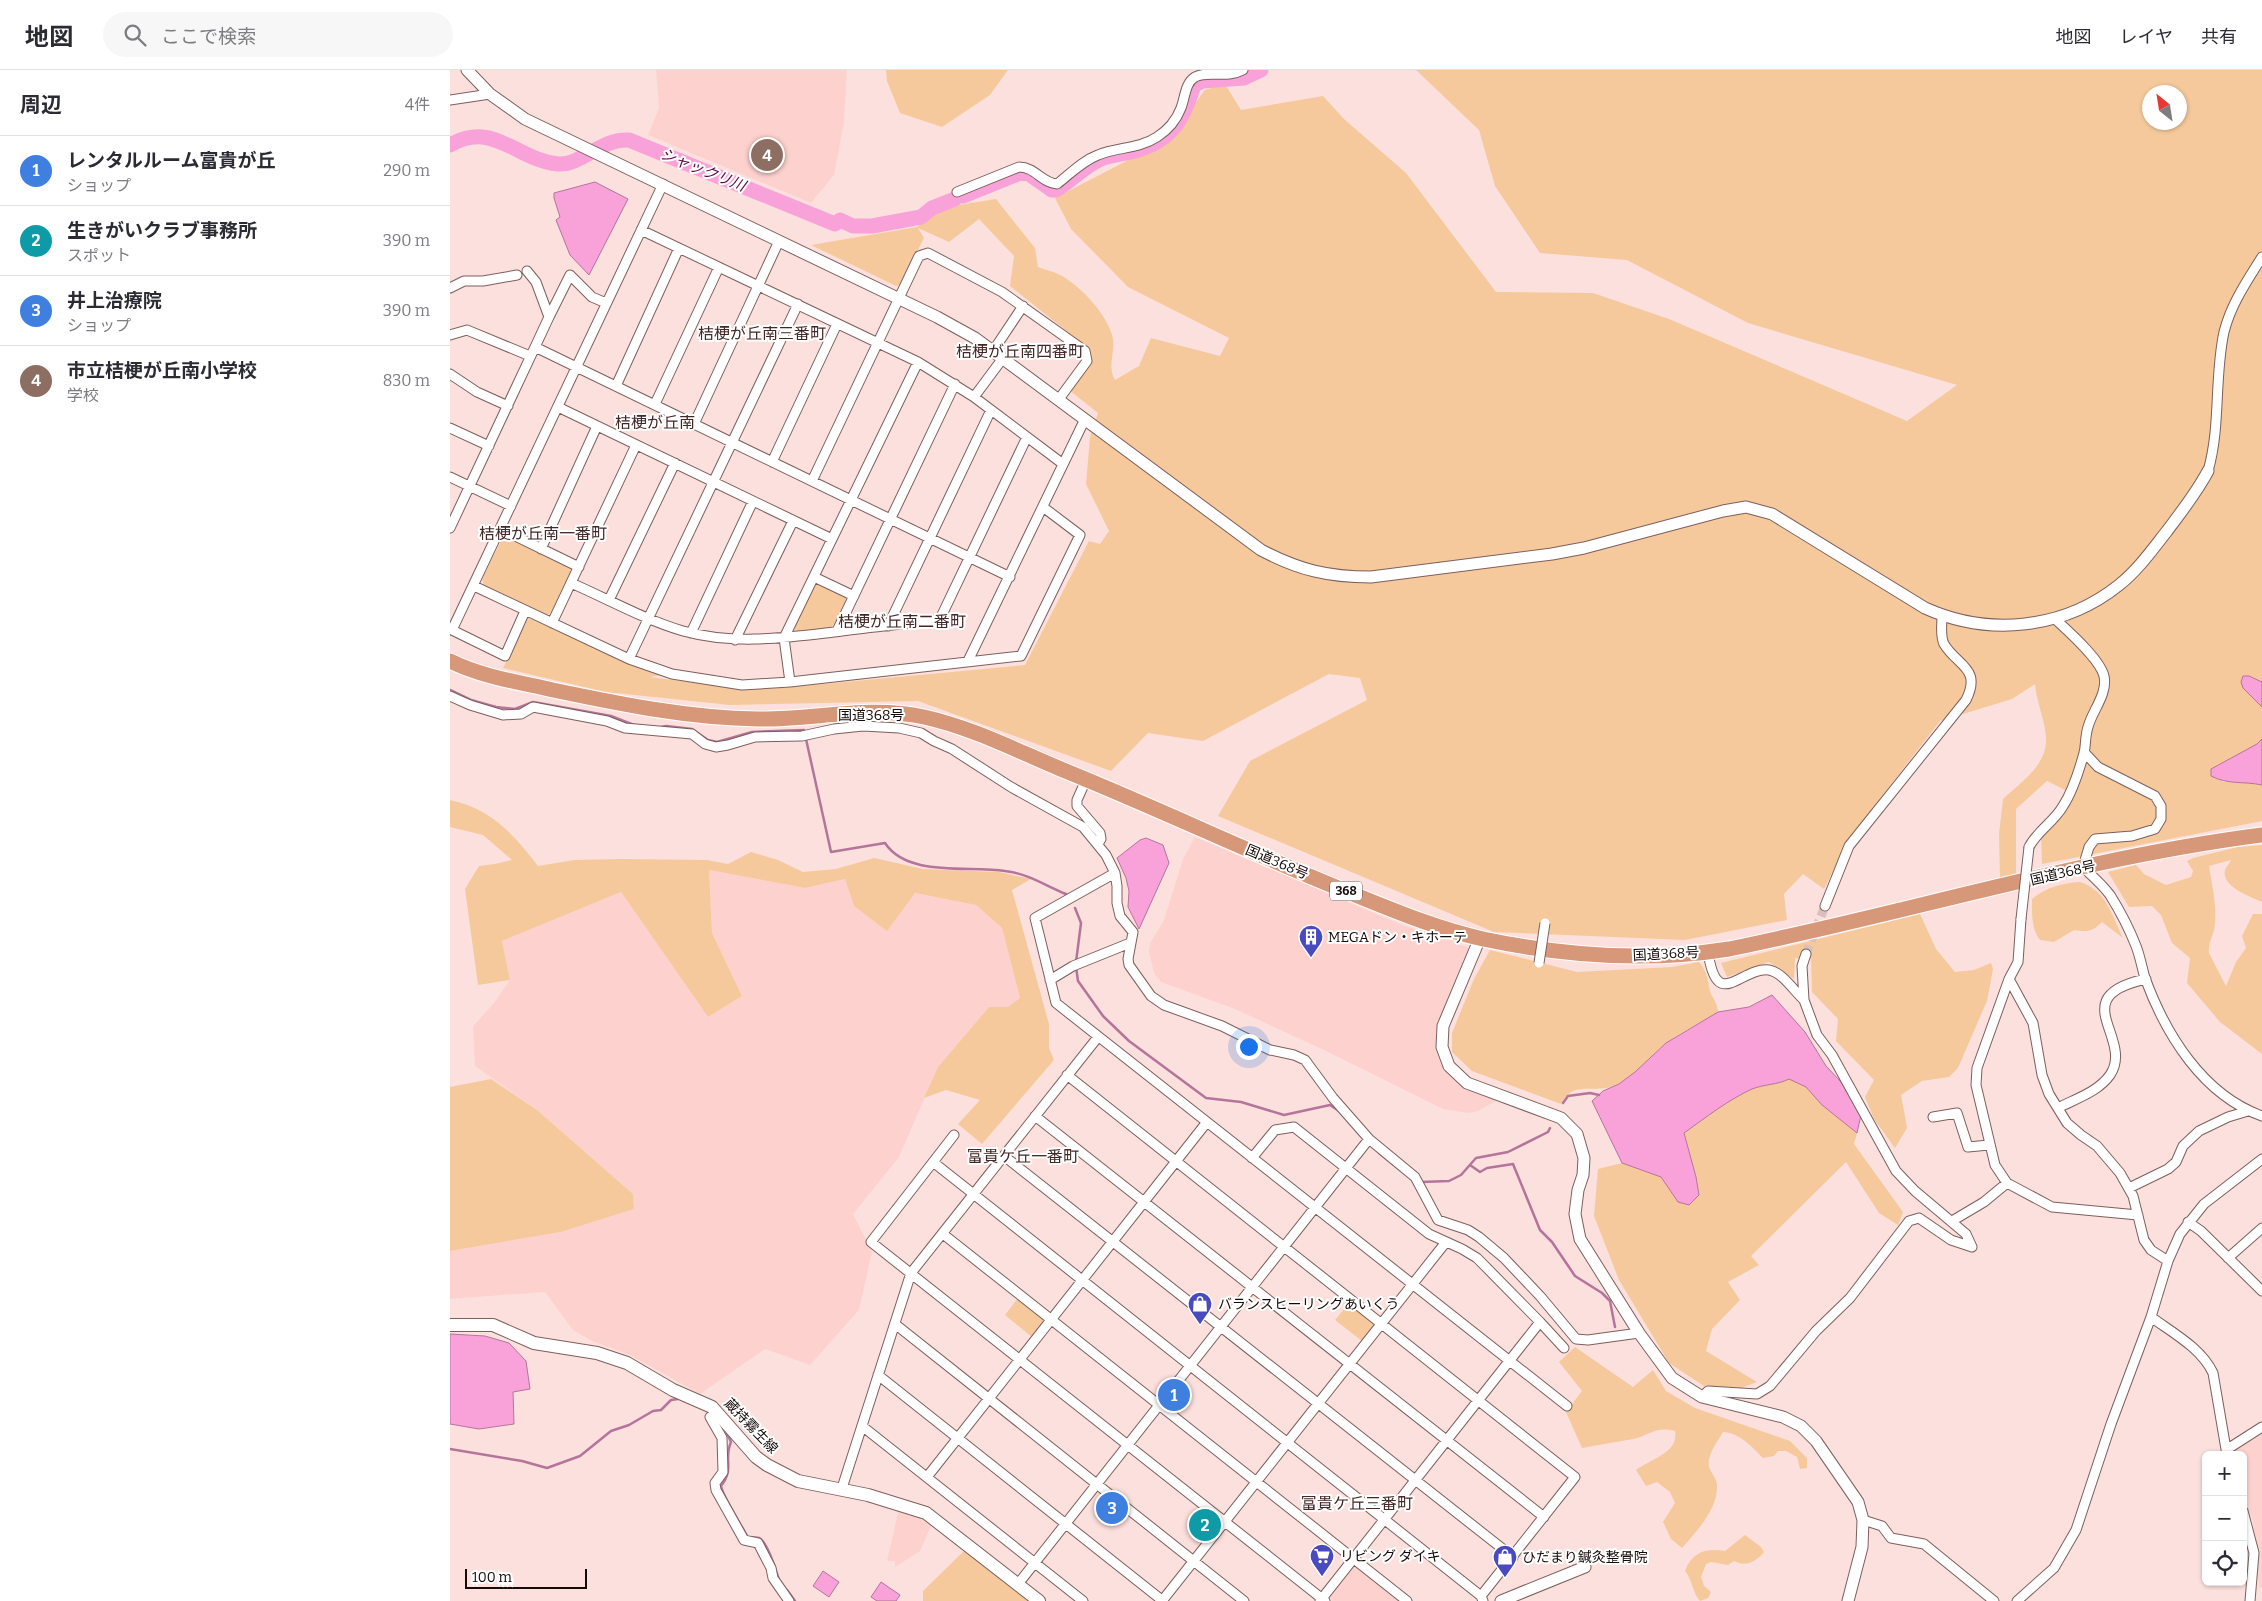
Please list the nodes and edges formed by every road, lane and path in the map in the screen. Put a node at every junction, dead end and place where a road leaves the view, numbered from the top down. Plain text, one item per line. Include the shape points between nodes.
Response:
1 (467, 70) edge
2 (1243, 70) edge
3 (490, 94) junction
4 (450, 100) edge
5 (662, 184) junction
6 (957, 192) dead end
7 (641, 230) junction
8 (780, 241) junction
9 (679, 248) junction
10 (2262, 257) edge
11 (719, 267) junction
12 (527, 271) dead end
13 (518, 275) dead end
14 (758, 286) junction
15 (450, 288) edge
16 (898, 300) junction
17 (606, 304) junction
18 (798, 304) junction
19 (1023, 306) junction
20 (549, 317) junction
21 (837, 324) junction
22 (450, 335) edge
23 (878, 343) junction
24 (535, 348) junction
25 (993, 350) junction
26 (530, 356) junction
27 (1003, 358) junction
28 (918, 362) junction
29 (577, 368) junction
30 (450, 374) edge
31 (955, 384) junction
32 (616, 386) junction
33 (974, 397) junction
34 (1058, 399) junction
35 (655, 404) junction
36 (508, 406) junction
37 (558, 408) junction
38 (991, 410) junction
39 (1085, 419) junction
40 (694, 424) junction
41 (597, 426) junction
42 (450, 428) edge
43 (1027, 437) junction
44 (733, 442) junction
45 (636, 445) junction
46 (488, 446) junction
47 (772, 462) junction
48 (675, 464) junction
49 (1063, 464) junction
50 (2208, 471) joint
51 (450, 477) edge
52 (812, 480) junction
53 (714, 482) junction
54 (470, 486) junction
55 (851, 500) junction
56 (753, 501) junction
57 (511, 506) junction
58 (1043, 506) junction
59 (890, 518) junction
60 (793, 520) junction
61 (450, 528) edge
62 (500, 528) junction
63 (930, 538) junction
64 (832, 539) junction
65 (541, 549) junction
66 (970, 557) junction
67 (579, 567) junction
68 (1010, 576) junction
69 (814, 577) junction
70 (571, 583) junction
71 (474, 586) junction
72 (854, 596) junction
73 (610, 600) junction
74 (526, 611) junction
75 (1942, 616) junction
76 (649, 618) junction
77 (2055, 619) junction
78 (552, 623) junction
79 (888, 626) junction
80 (451, 630) edge
81 (837, 632) junction
82 (691, 633) junction
83 (784, 638) junction
84 (735, 640) junction
85 (629, 659) junction
86 (450, 661) edge
87 (968, 661) junction
88 (790, 682) junction
89 (450, 696) edge
90 (2084, 752) junction
91 (1086, 780) junction
92 (2262, 835) edge
93 (1098, 844) junction
94 (2083, 867) junction
95 (1115, 873) junction
96 (1824, 906) tunnel mouth
97 (1545, 923) dead end
98 (1480, 938) junction
99 (1130, 943) junction
100 (1708, 952) junction
101 (1806, 954) tunnel mouth
102 (1539, 963) dead end
103 (2009, 979) junction
104 (2146, 979) junction
105 (1050, 980) junction
106 (1804, 1000) junction
107 (1098, 1037) junction
108 (1067, 1075) junction
109 (2058, 1108) junction
110 (2248, 1111) junction
111 (1035, 1116) junction
112 (2262, 1116) edge
113 (1933, 1117) dead end
114 (1207, 1122) junction
115 (954, 1135) dead end
116 (1367, 1142) junction
117 (1989, 1145) junction
118 (1004, 1156) junction
119 (1252, 1158) junction
120 (2262, 1159) edge
121 (1176, 1161) junction
122 (933, 1162) junction
123 (1346, 1168) junction
124 (2007, 1183) junction
125 (2129, 1188) junction
126 (974, 1194) junction
127 (1144, 1201) junction
128 (1315, 1208) junction
129 (2138, 1215) junction
130 (1952, 1221) junction
131 (2188, 1222) junction
132 (2262, 1228) edge
133 (943, 1234) junction
134 (1113, 1242) junction
135 (1446, 1242) junction
136 (1284, 1247) junction
137 (2228, 1258) junction
138 (2168, 1261) junction
139 (911, 1273) junction
140 (1082, 1280) junction
141 (1412, 1284) junction
142 (1253, 1287) junction
143 (2262, 1291) edge
144 (2151, 1317) junction
145 (1051, 1319) junction
146 (1540, 1322) junction
147 (1382, 1323) junction
148 (895, 1324) junction
149 (450, 1325) edge
150 (1221, 1326) junction
151 (1639, 1333) junction
152 (1564, 1348) dead end
153 (1019, 1359) junction
154 (1509, 1361) junction
155 (1350, 1363) junction
156 (1190, 1366) junction
157 (878, 1375) junction
158 (1702, 1397) junction
159 (989, 1398) junction
160 (1478, 1400) junction
161 (1318, 1404) junction
162 (1159, 1405) junction
163 (1567, 1406) dead end
164 (710, 1417) dead end
165 (862, 1426) junction
166 (2262, 1427) edge
167 (957, 1438) junction
168 (1448, 1440) junction
169 (1287, 1442) junction
170 (1128, 1445) junction
171 (2226, 1451) edge
172 (2227, 1451) edge
173 (927, 1478) junction
174 (1415, 1480) junction
175 (1256, 1482) junction
176 (1097, 1484) junction
177 (842, 1488) junction
178 (1544, 1517) junction
179 (1384, 1519) junction
180 (1863, 1520) junction
181 (1225, 1521) junction
182 (1066, 1523) junction
183 (2247, 1526) edge
184 (1513, 1557) junction
185 (1354, 1559) junction
186 (1193, 1561) junction
187 (1035, 1563) junction
188 (1585, 1567) dead end
189 (1018, 1584) junction
190 (1482, 1599) edge
191 (1514, 1599) edge
192 (1322, 1600) edge
193 (790, 1601) edge
194 (1039, 1601) edge
195 (1083, 1601) edge
196 (1163, 1601) edge
197 (1244, 1601) edge
198 (1407, 1601) edge
199 (1501, 1601) edge
200 (1848, 1601) edge
201 (1994, 1601) edge
202 (2017, 1601) edge
203 (2250, 1601) edge

1 - 3 street
2 - 6 street via 1234,75 1195,77 1187,86 1173,124 1157,137 1088,159 1057,184 1019,167
3 - 4 street
3 - 5 street via 525,119
5 - 7 street
5 - 8 street
7 - 9 street
7 - 17 street
8 - 14 street
8 - 16 street
9 - 11 street
9 - 32 street
10 - 50 street via 2237,298 2224,334 2215,434
11 - 14 street
11 - 35 street
12 - 20 street via 536,282
13 - 15 street via 464,281
14 - 18 street
14 - 40 street
16 - 19 street via 918,256 928,253
16 - 23 street
16 - 25 street via 937,317
17 - 20 street via 592,297 570,275
17 - 29 street
18 - 21 street
18 - 44 street
19 - 25 street
19 - 34 street via 1085,351 1087,361
20 - 24 street
21 - 23 street
21 - 47 street
22 - 26 street via 467,330
23 - 28 street
23 - 52 street
24 - 26 street
24 - 29 street
25 - 27 street
26 - 36 street
27 - 33 street
27 - 34 street
28 - 31 street
28 - 55 street
29 - 32 street
29 - 37 street
30 - 36 street via 477,392
31 - 33 street
31 - 59 street
32 - 35 street
33 - 38 street
34 - 39 street
35 - 40 street
36 - 46 street
37 - 41 street
37 - 57 street
38 - 43 street
38 - 63 street
39 - 49 street
39 - 75 street via 1261,550 1295,567 1320,574 1371,577 1538,556 1584,548 1746,507 1772,514
40 - 44 street
41 - 45 street
41 - 65 street
42 - 46 street
43 - 49 street
43 - 66 street
44 - 47 street
44 - 53 street
45 - 48 street
45 - 67 street
46 - 54 street
47 - 52 street
48 - 53 street
48 - 73 street
49 - 58 street
50 - 77 street via 2190,502 2133,573 2095,602
51 - 54 street
52 - 55 street
53 - 56 street
53 - 76 street
54 - 57 street
54 - 61 street
55 - 59 street
55 - 64 street
56 - 60 street
56 - 82 street
57 - 62 street
58 - 68 street
58 - 87 street via 1080,535 1021,656
59 - 63 street
59 - 72 street
60 - 64 street
60 - 84 street
62 - 65 street
62 - 71 street
63 - 66 street
63 - 79 street
64 - 69 street
65 - 67 street
66 - 68 street
66 - 79 street via 940,619
67 - 70 street
68 - 87 street
69 - 72 street
69 - 83 street
70 - 73 street
70 - 78 street
71 - 74 street
71 - 80 street
72 - 81 street
73 - 76 street
74 - 78 street
74 - 80 street via 505,656
75 - 77 street via 2001,626
75 - 96 street via 1944,644 1969,671 1972,684 1966,700 1849,846
76 - 82 street
76 - 85 street
77 - 90 street via 2088,650 2104,676 2103,691 2088,727
78 - 85 street
79 - 81 street
81 - 83 street
82 - 84 street
83 - 84 street
83 - 88 street
85 - 88 street via 672,674 713,682 742,685
86 - 91 highway, 国道368号 / 368 via 516,682 690,715 758,719 862,712 905,714 962,729
87 - 88 street
89 - 93 street via 503,715 521,714 533,708 607,721 625,728 692,734 705,744 716,747 755,737 806,736 863,726 921,733 1083,827
90 - 94 street via 2098,767 2155,796 2161,806 2161,819 2155,828 2143,833 2094,839
90 - 103 street, bridge via 2064,806 2029,847 2018,962
91 - 93 street via 1077,806 1100,833
91 - 98 highway, 国道368号 / 368 via 1395,911
92 - 94 highway, 国道368号 / 368
93 - 95 street
94 - 100 highway, 国道368号 / 368
94 - 104 street via 2108,892 2126,922
95 - 99 street via 1120,916 1133,932
95 - 105 street via 1035,918
97 - 102 street, bridge
98 - 100 highway, 国道368号 / 368 via 1577,954 1641,957
98 - 151 street via 1443,1026 1441,1040 1446,1059 1456,1075 1467,1083 1551,1113 1577,1134 1584,1158 1575,1214 1580,1239
99 - 105 street
99 - 116 street via 1129,966 1156,1001 1222,1026 1270,1050 1302,1058
100 - 106 street via 1711,972 1722,983 1770,970
101 - 106 street via 1802,966
103 - 109 street via 2033,1023 2042,1075
103 - 117 street via 1977,1068 1976,1085
104 - 109 street via 2114,989 2108,998 2106,1023 2115,1053 2110,1075 2096,1089
104 - 110 street via 2167,1026 2197,1072
105 - 107 street via 1056,1003
106 - 130 street via 1813,1028 1832,1055 1896,1171 1932,1208
107 - 108 street
107 - 114 street
108 - 111 street
108 - 121 street
109 - 125 street via 2081,1136 2097,1146
110 - 112 street
110 - 125 street via 2199,1131 2183,1146 2176,1162 2168,1169
111 - 118 street
111 - 127 street
113 - 117 street via 1957,1113 1968,1147
114 - 119 street
114 - 121 street
115 - 122 street
116 - 123 street
116 - 151 street via 1415,1177 1438,1220 1468,1230 1498,1253 1576,1339
117 - 124 street via 1994,1165
118 - 126 street
118 - 134 street
119 - 123 street via 1275,1130 1294,1128
119 - 128 street
120 - 131 street via 2204,1204
121 - 127 street
121 - 136 street
122 - 126 street
122 - 139 street via 871,1242
123 - 128 street
123 - 135 street via 1429,1234
124 - 129 street via 2052,1207
124 - 130 street via 1984,1202
125 - 129 street
126 - 133 street
126 - 140 street
127 - 134 street
127 - 142 street
128 - 136 street
128 - 141 street
129 - 138 street via 2144,1240 2151,1250
130 - 158 street via 1966,1234 1972,1247 1951,1240 1918,1218 1909,1221 1850,1298 1816,1331 1770,1386 1757,1394 1708,1391
131 - 137 street
131 - 138 street
132 - 137 street
133 - 139 street
133 - 145 street
134 - 140 street
134 - 150 street
135 - 141 street
135 - 146 street via 1477,1258
136 - 142 street
136 - 147 street
137 - 143 street
138 - 144 street
139 - 148 street
139 - 153 street
140 - 145 street
140 - 156 street
141 - 147 street
141 - 154 street
142 - 150 street
142 - 155 street
144 - 171 street via 2208,1363 2213,1373
144 - 202 street via 2076,1530 2054,1568
145 - 153 street
145 - 162 street
146 - 152 street
146 - 154 street
147 - 155 street
147 - 160 street
148 - 157 street
148 - 159 street
149 - 177 main road, 蔵持霧生線 via 494,1326 534,1343 615,1358 712,1407 767,1465 798,1481
150 - 156 street
150 - 161 street
151 - 158 street via 1672,1378
153 - 159 street
153 - 170 street
154 - 160 street
154 - 163 street
155 - 161 street
155 - 168 street
156 - 162 street
156 - 169 street
157 - 165 street
157 - 167 street
158 - 180 street via 1783,1417 1809,1432 1858,1502
159 - 167 street
159 - 176 street
160 - 168 street
160 - 178 street via 1576,1477
161 - 169 street
161 - 174 street
162 - 170 street
162 - 175 street
164 - 193 street via 722,1438 723,1472 715,1483 716,1490 744,1540 758,1544 773,1578
165 - 173 street
165 - 177 street
166 - 172 street
167 - 173 street
167 - 182 street
168 - 174 street
168 - 178 street
169 - 175 street
169 - 179 street
170 - 176 street
170 - 181 street
173 - 187 street
174 - 179 street
174 - 184 street
175 - 181 street
175 - 185 street
176 - 182 street
176 - 186 street
177 - 189 main road, 蔵持霧生線 via 926,1513
178 - 184 street
179 - 185 street
179 - 190 street
180 - 200 street via 1862,1547
180 - 201 street via 1882,1526 1891,1538 1924,1544
181 - 186 street
181 - 192 street
182 - 187 street
182 - 196 street
183 - 203 street via 2254,1553
184 - 190 street
185 - 192 street
185 - 198 street
186 - 196 street
186 - 197 street
187 - 189 street
187 - 195 street
188 - 191 street
189 - 194 main road, 蔵持霧生線
191 - 199 street

